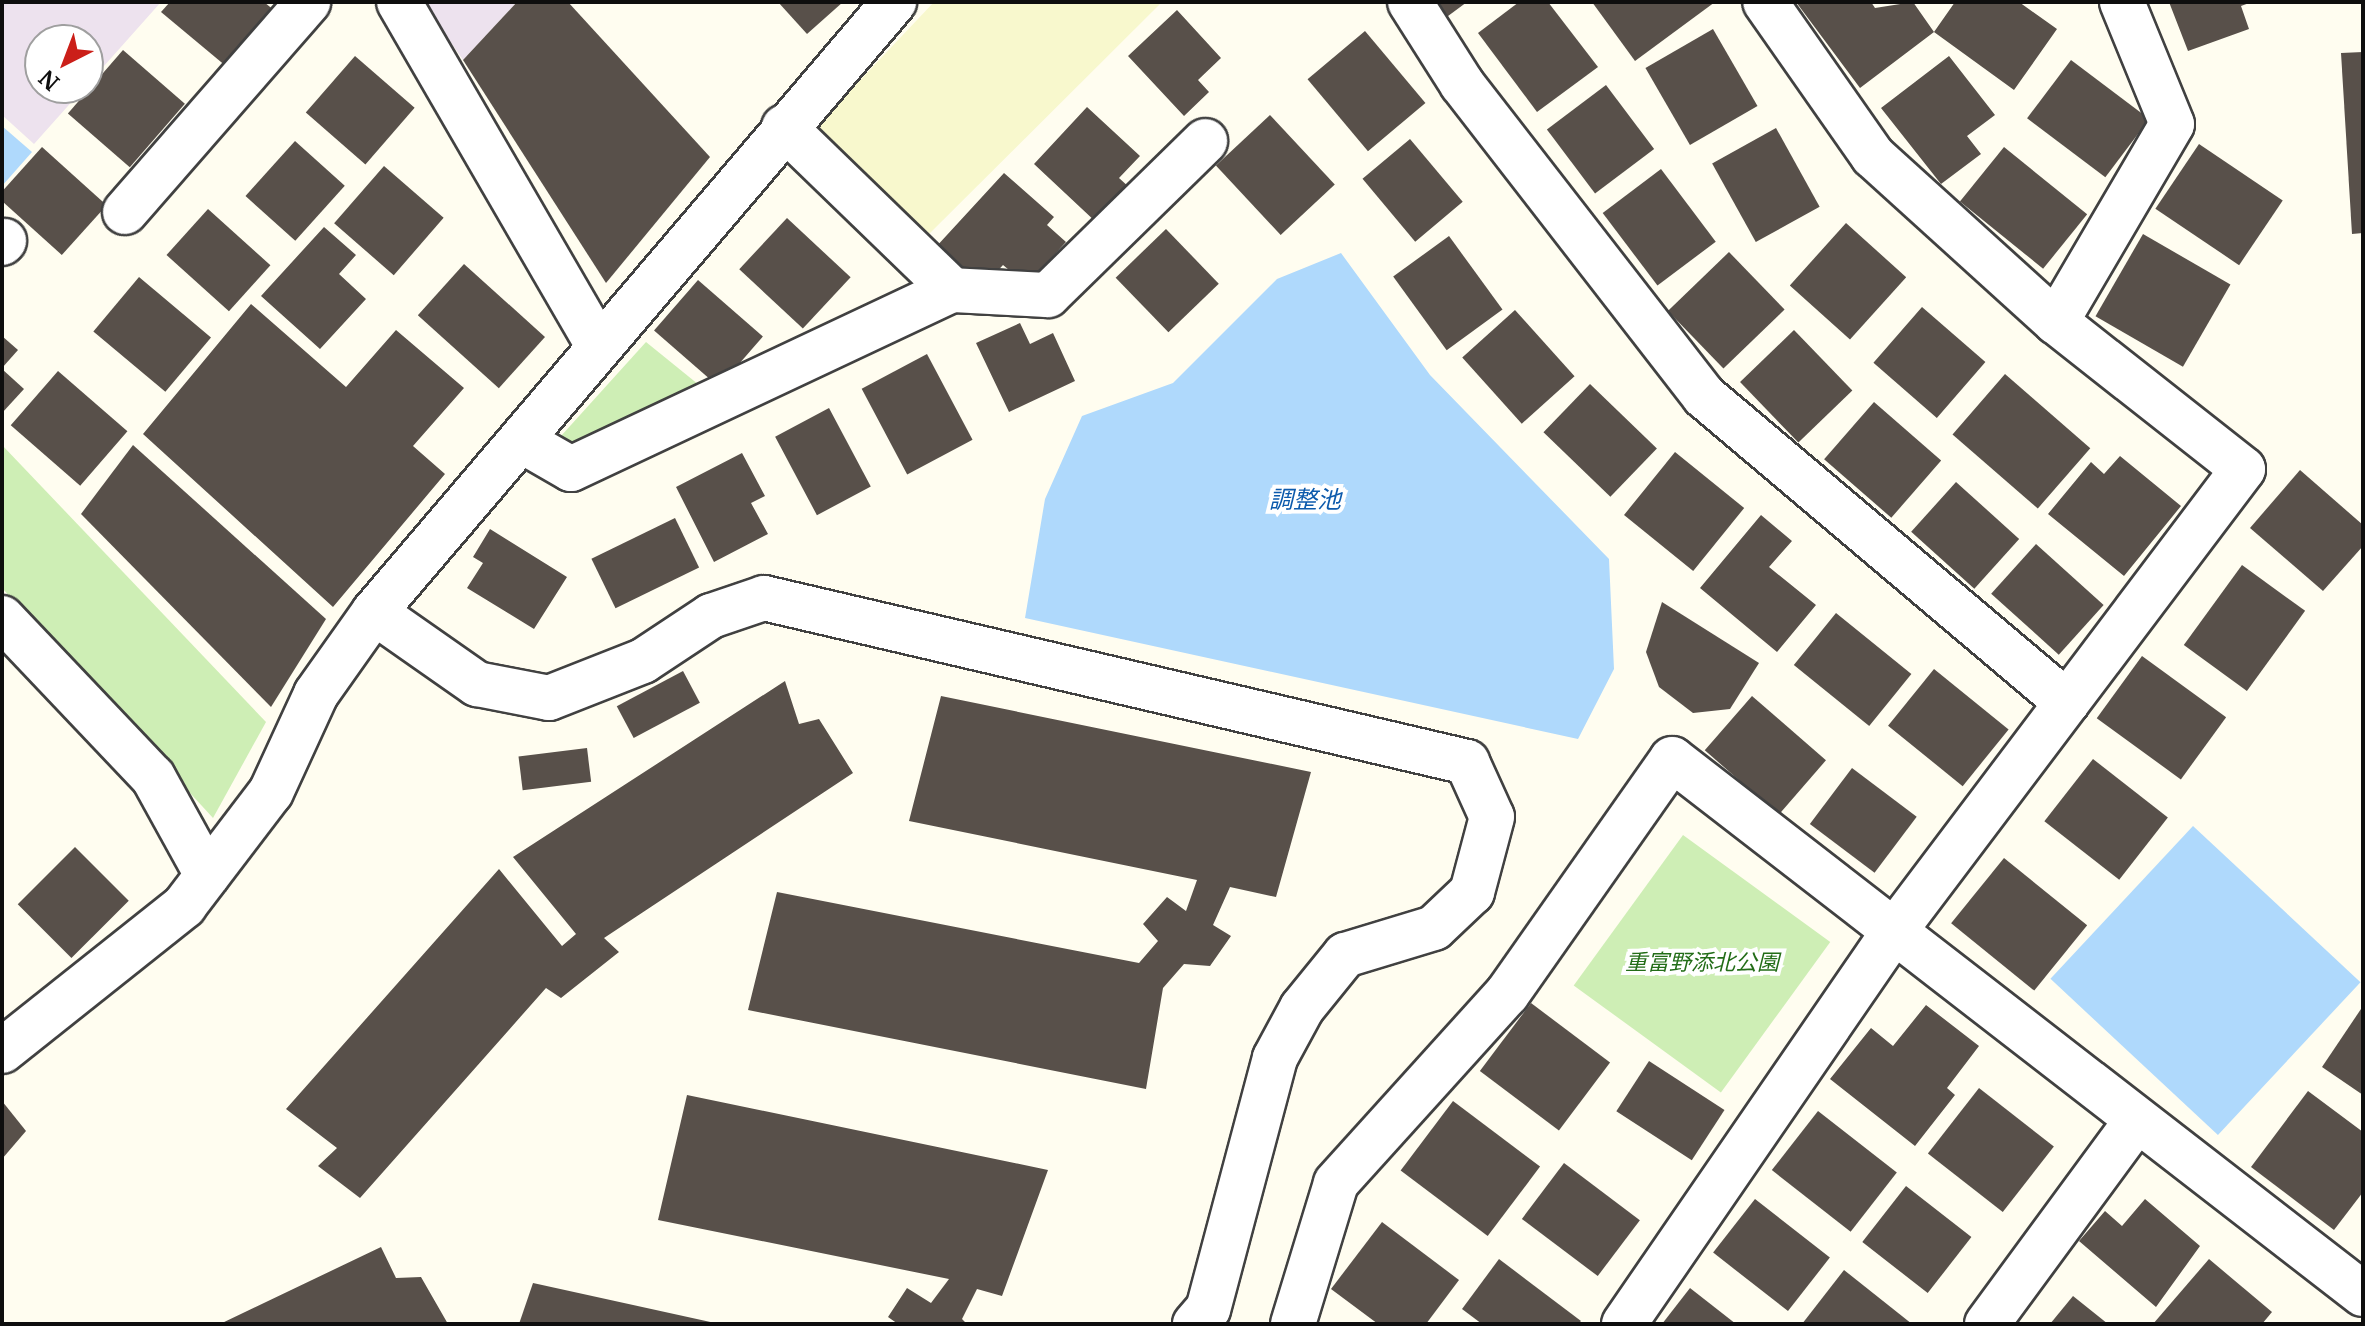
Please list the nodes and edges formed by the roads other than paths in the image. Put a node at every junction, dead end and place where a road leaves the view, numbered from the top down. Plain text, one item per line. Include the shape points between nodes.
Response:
1 (308, 2) edge
2 (399, 2) edge
3 (894, 2) edge
4 (1410, 2) edge
5 (1765, 2) edge
6 (2122, 2) edge
7 (784, 127) junction
8 (1205, 141) dead end
9 (125, 212) dead end
10 (952, 290) junction
11 (2056, 322) junction
12 (597, 343) junction
13 (524, 442) junction
14 (374, 612) junction
15 (2, 618) edge
16 (2067, 703) junction
17 (207, 875) junction
18 (1893, 933) junction
19 (2, 1051) edge
20 (2136, 1121) junction
21 (2363, 1294) edge
22 (1195, 1324) edge
23 (1293, 1324) edge
24 (1624, 1324) edge
25 (1987, 1324) edge

1 - 9 street
2 - 12 street
3 - 7 street
4 - 16 street via 1462,84 1704,396
5 - 11 street via 1873,156
6 - 11 street via 2172,124
7 - 10 street
7 - 12 street
8 - 10 street via 1048,295
10 - 13 street via 571,469
11 - 16 street via 2243,469
12 - 13 street
13 - 14 street
14 - 17 street via 316,694 271,792
14 - 22 street via 477,684 549,698 643,661 711,616 764,598 1467,762 1492,817 1472,892 1434,928 1345,955 1302,1008 1275,1058 1212,1297
15 - 17 street via 153,777
16 - 18 street
17 - 19 street via 184,906
18 - 20 street
18 - 23 street via 1672,759 1507,994 1336,1183
18 - 24 street
20 - 21 street
20 - 25 street

